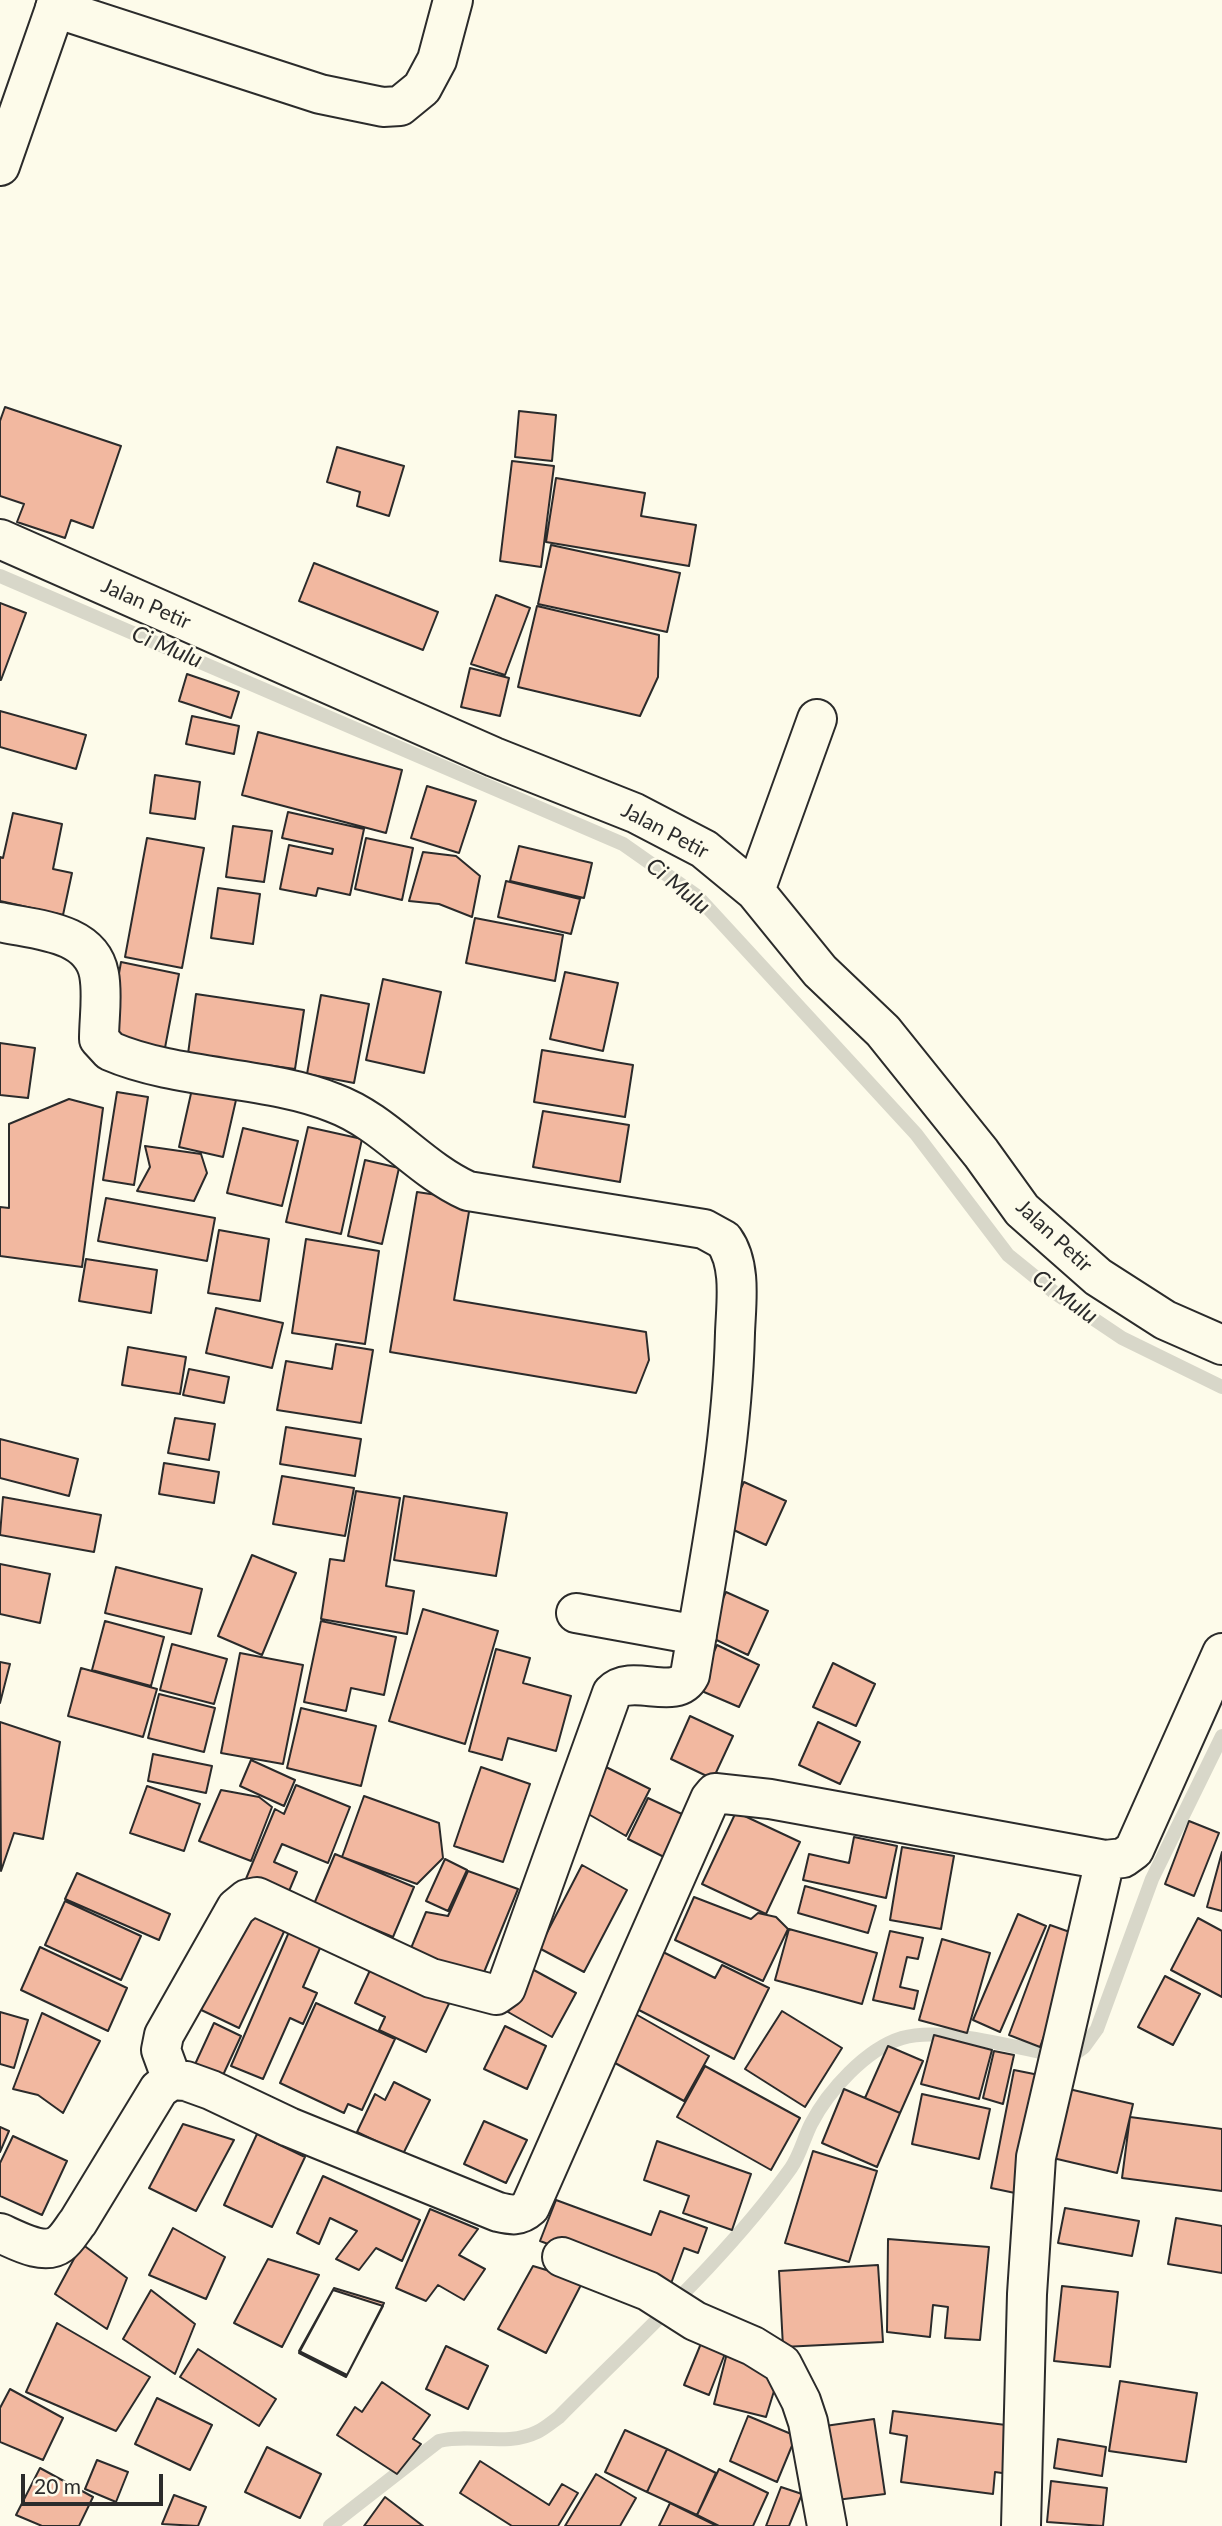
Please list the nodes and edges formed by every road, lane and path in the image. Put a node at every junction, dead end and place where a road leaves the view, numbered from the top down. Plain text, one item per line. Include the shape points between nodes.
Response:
1 (453, 0) edge
2 (57, 4) edge
3 (3, 153) edge
4 (0, 539) edge
5 (817, 719) dead end
6 (755, 891) junction
7 (0, 922) edge
8 (1222, 1345) edge
9 (576, 1613) dead end
10 (697, 1635) junction
11 (1222, 1653) edge
12 (1105, 1860) junction
13 (172, 2080) junction
14 (0, 2233) edge
15 (562, 2257) dead end
16 (827, 2526) edge
17 (1021, 2526) edge

1 - 2 street via 437,60 422,88 400,106 383,107 320,94
2 - 3 street
4 - 6 street, Jalan Petir via 494,757 635,813 704,849
5 - 6 street
6 - 8 street, Jalan Petir via 820,971 883,1031 1022,1210 1098,1277 1165,1320
7 - 10 street via 67,937 90,952 99,974 99,1040 116,1054 335,1103 468,1191 678,1223 724,1240 733,1259 736,1283 733,1394 714,1545
9 - 10 street
10 - 13 street via 686,1683 678,1687 623,1685 610,1697 501,1993 478,1992 431,1978 257,1897 247,1899 236,1908 164,2035 160,2050
11 - 12 street via 1133,1850 1123,1858
12 - 13 street via 760,1797 715,1793 530,2207 516,2215 302,2132 211,2090
12 - 17 street via 1036,2157 1030,2210
13 - 14 street via 159,2089 63,2242 38,2247
15 - 16 street via 648,2291 695,2321 773,2357 787,2372 808,2422

